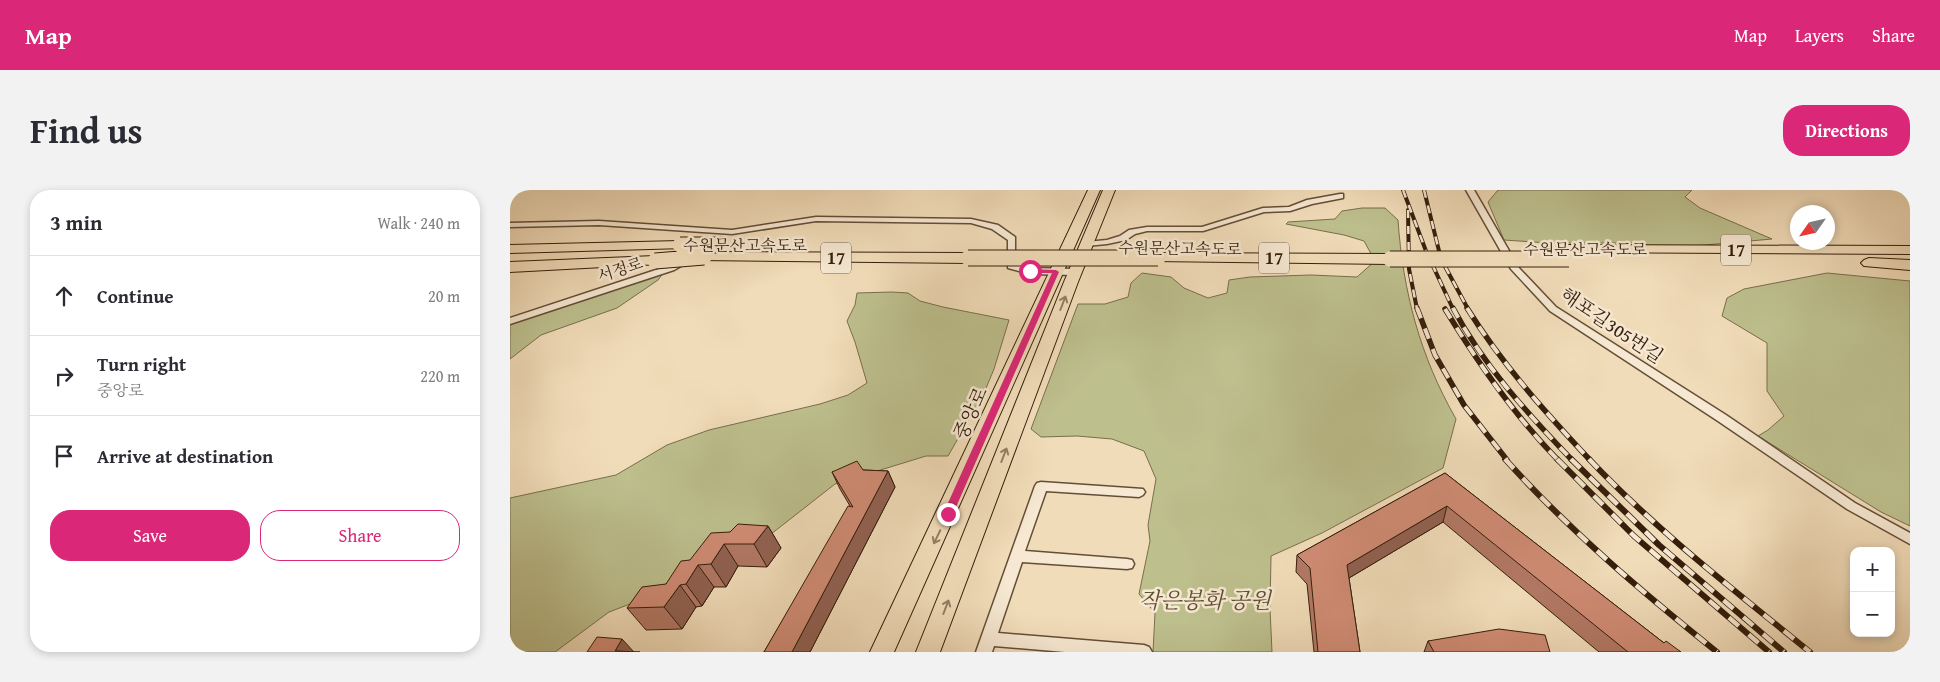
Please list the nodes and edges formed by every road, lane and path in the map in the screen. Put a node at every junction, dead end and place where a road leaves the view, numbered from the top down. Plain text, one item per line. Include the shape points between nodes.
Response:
1 (1094, 190) edge
2 (1109, 190) edge
3 (1470, 190) edge
4 (1340, 196) dead end
5 (510, 225) edge
6 (732, 232) junction
7 (510, 240) edge
8 (1086, 244) junction
9 (510, 249) edge
10 (1910, 250) edge
11 (972, 252) junction
12 (659, 254) junction
13 (1565, 254) junction
14 (510, 260) edge
15 (1910, 264) edge
16 (510, 267) edge
17 (1056, 272) junction
18 (1075, 272) junction
19 (510, 321) edge
20 (1139, 492) dead end
21 (1910, 539) edge
22 (1017, 556) junction
23 (1127, 564) dead end
24 (986, 646) edge
25 (882, 652) edge
26 (928, 652) edge
27 (1144, 652) edge

1 - 17 main road, 중앙로
2 - 8 main road
3 - 21 street, 해포길305번길 via 1515,269 1552,309 1722,418 1851,506
4 - 8 street via 1290,209 1263,210 1203,229 1147,229 1107,242
5 - 6 street via 599,223
6 - 17 street via 816,220 971,221 995,227 1012,239 1011,266
6 - 19 street, 서정로 via 671,268
7 - 12 highway via 568,238
8 - 18 main road
9 - 12 highway, 수원문산고속도로 / 17
10 - 13 highway, 수원문산고속도로 / 17
11 - 12 highway, 수원문산고속도로 / 17, bridge via 704,258
11 - 12 highway, 수원문산고속도로 / 17, bridge via 680,245
11 - 13 highway, 수원문산고속도로 / 17, bridge
12 - 14 highway, 수원문산고속도로 / 17
12 - 16 highway
13 - 15 highway, 수원문산고속도로 / 17
17 - 18 street
17 -> 25 main road, 중앙로 via 948,514
26 -> 18 main road
20 - 22 street via 1041,486
22 - 23 street
22 - 24 street
24 - 27 street

